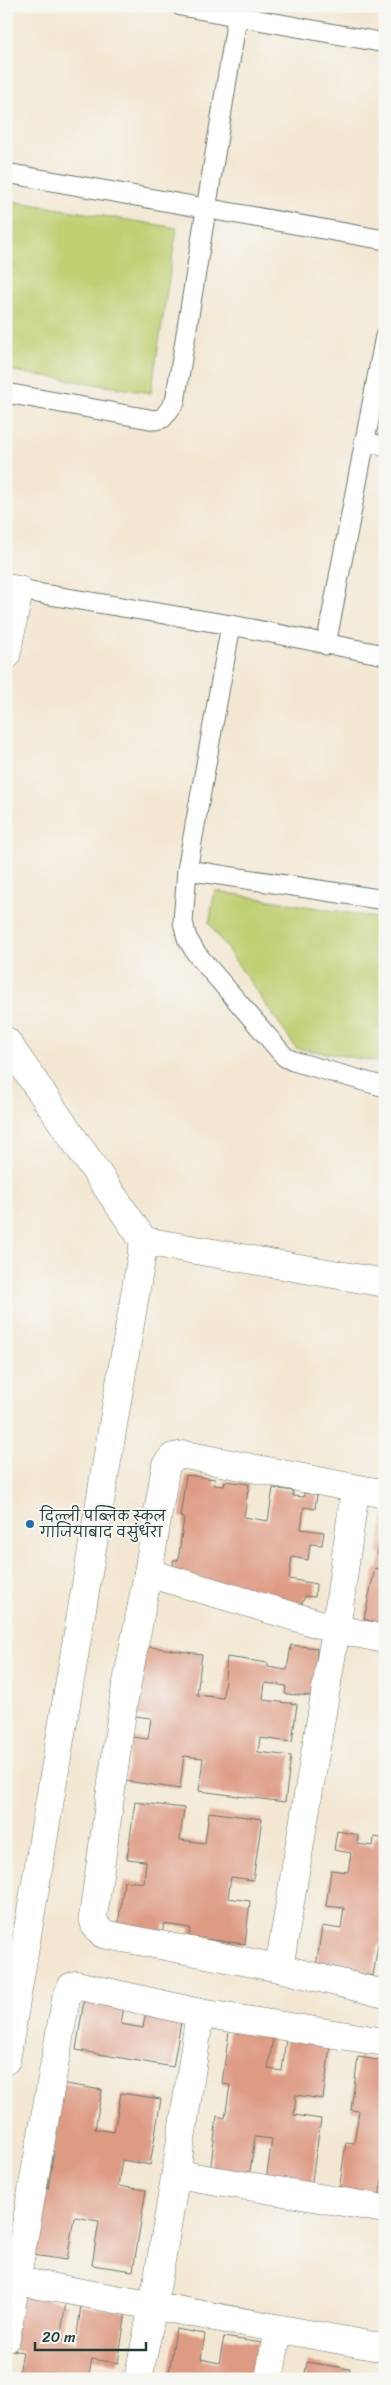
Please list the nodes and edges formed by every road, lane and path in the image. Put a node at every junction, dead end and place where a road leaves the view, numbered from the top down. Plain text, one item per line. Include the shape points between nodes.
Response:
1 (181, 6) edge
2 (237, 18) junction
3 (385, 43) edge
4 (6, 173) edge
5 (206, 208) junction
6 (385, 240) edge
7 (385, 336) edge
8 (6, 393) edge
9 (364, 442) junction
10 (385, 446) edge
11 (13, 589) edge
12 (231, 625) junction
13 (326, 645) junction
14 (385, 655) edge
15 (6, 656) edge
16 (187, 870) junction
17 (385, 900) edge
18 (6, 1042) edge
19 (385, 1087) edge
20 (144, 1240) junction
21 (385, 1283) edge
22 (355, 1490) junction
23 (385, 1494) edge
24 (148, 1574) junction
25 (336, 1629) junction
26 (385, 1639) edge
27 (279, 1968) junction
28 (385, 1994) edge
29 (200, 2013) junction
30 (385, 2042) edge
31 (6, 2060) edge
32 (176, 2174) junction
33 (385, 2209) edge
34 (11, 2280) edge
35 (154, 2306) junction
36 (278, 2329) junction
37 (6, 2338) edge
38 (385, 2348) edge
39 (138, 2379) edge
40 (269, 2379) edge

1 - 2 lane
2 - 3 lane
2 - 5 lane
4 - 5 lane
5 - 6 lane
5 - 8 lane via 175,402 163,418 155,420
7 - 9 lane
9 - 10 lane
9 - 13 lane
11 - 12 lane
11 - 15 street
12 - 13 lane
12 - 16 lane
13 - 14 lane
16 - 17 lane
16 - 19 lane via 183,922 187,938 279,1052 293,1062
18 - 20 street
20 - 21 street
20 - 31 street
22 - 23 street
22 - 24 street via 185,1455 174,1457 166,1465
22 - 25 street
24 - 25 street
24 - 27 street via 124,1698 95,1925 103,1934
25 - 26 street
25 - 27 street
27 - 28 street
29 - 30 street
29 - 32 street
29 - 34 street via 76,1985 71,1988 66,1999
32 - 33 street
32 - 35 street
34 - 35 street
34 - 37 street
35 - 36 street
35 - 39 street
36 - 38 street
36 - 40 street

